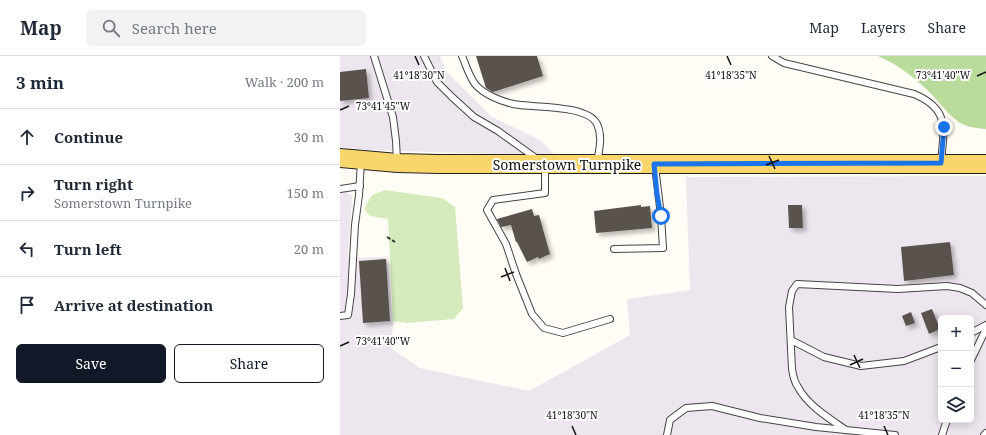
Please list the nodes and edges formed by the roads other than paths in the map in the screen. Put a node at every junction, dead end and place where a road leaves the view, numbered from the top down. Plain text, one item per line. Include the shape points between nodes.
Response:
1 (374, 56) edge
2 (424, 56) edge
3 (462, 56) edge
4 (772, 56) edge
5 (340, 158) edge
6 (361, 160) junction
7 (398, 163) junction
8 (941, 163) junction
9 (597, 164) junction
10 (654, 164) junction
11 (986, 164) edge
12 (545, 165) junction
13 (360, 186) junction
14 (340, 189) edge
15 (614, 249) dead end
16 (986, 305) edge
17 (340, 316) edge
18 (610, 319) dead end
19 (986, 325) edge
20 (986, 329) edge
21 (974, 331) edge
22 (790, 340) junction
23 (938, 348) edge
24 (974, 354) edge
25 (946, 423) edge
26 (846, 430) junction
27 (667, 435) edge
28 (895, 435) edge
29 (942, 435) edge

1 - 7 lane via 393,117
2 - 12 lane via 437,82 474,117
3 - 9 lane via 475,84 487,94 513,104 565,108 592,119 597,123 601,141
4 - 8 lane via 784,63 926,99 941,116 944,127
5 - 6 main road, Somerstown Turnpike
6 - 7 main road, Somerstown Turnpike
6 - 13 lane
7 - 12 main road, Somerstown Turnpike
8 - 10 main road, Somerstown Turnpike
8 - 11 main road, Somerstown Turnpike
9 - 10 main road, Somerstown Turnpike
9 - 12 main road, Somerstown Turnpike
10 - 15 lane via 663,248
12 - 18 lane via 545,193 493,200 487,210 506,244 532,314 544,328 563,333
13 - 14 lane
13 - 17 lane via 355,225 352,294 348,315
16 - 22 lane via 972,293 947,286 898,289 797,284 792,291 789,307
19 - 21 lane
20 - 24 lane
22 - 23 lane via 824,358 861,366 904,361
22 - 26 lane via 792,369 798,388 813,405
25 - 29 lane
26 - 27 lane via 816,428 760,418 712,406 686,408 670,420
26 - 28 lane

